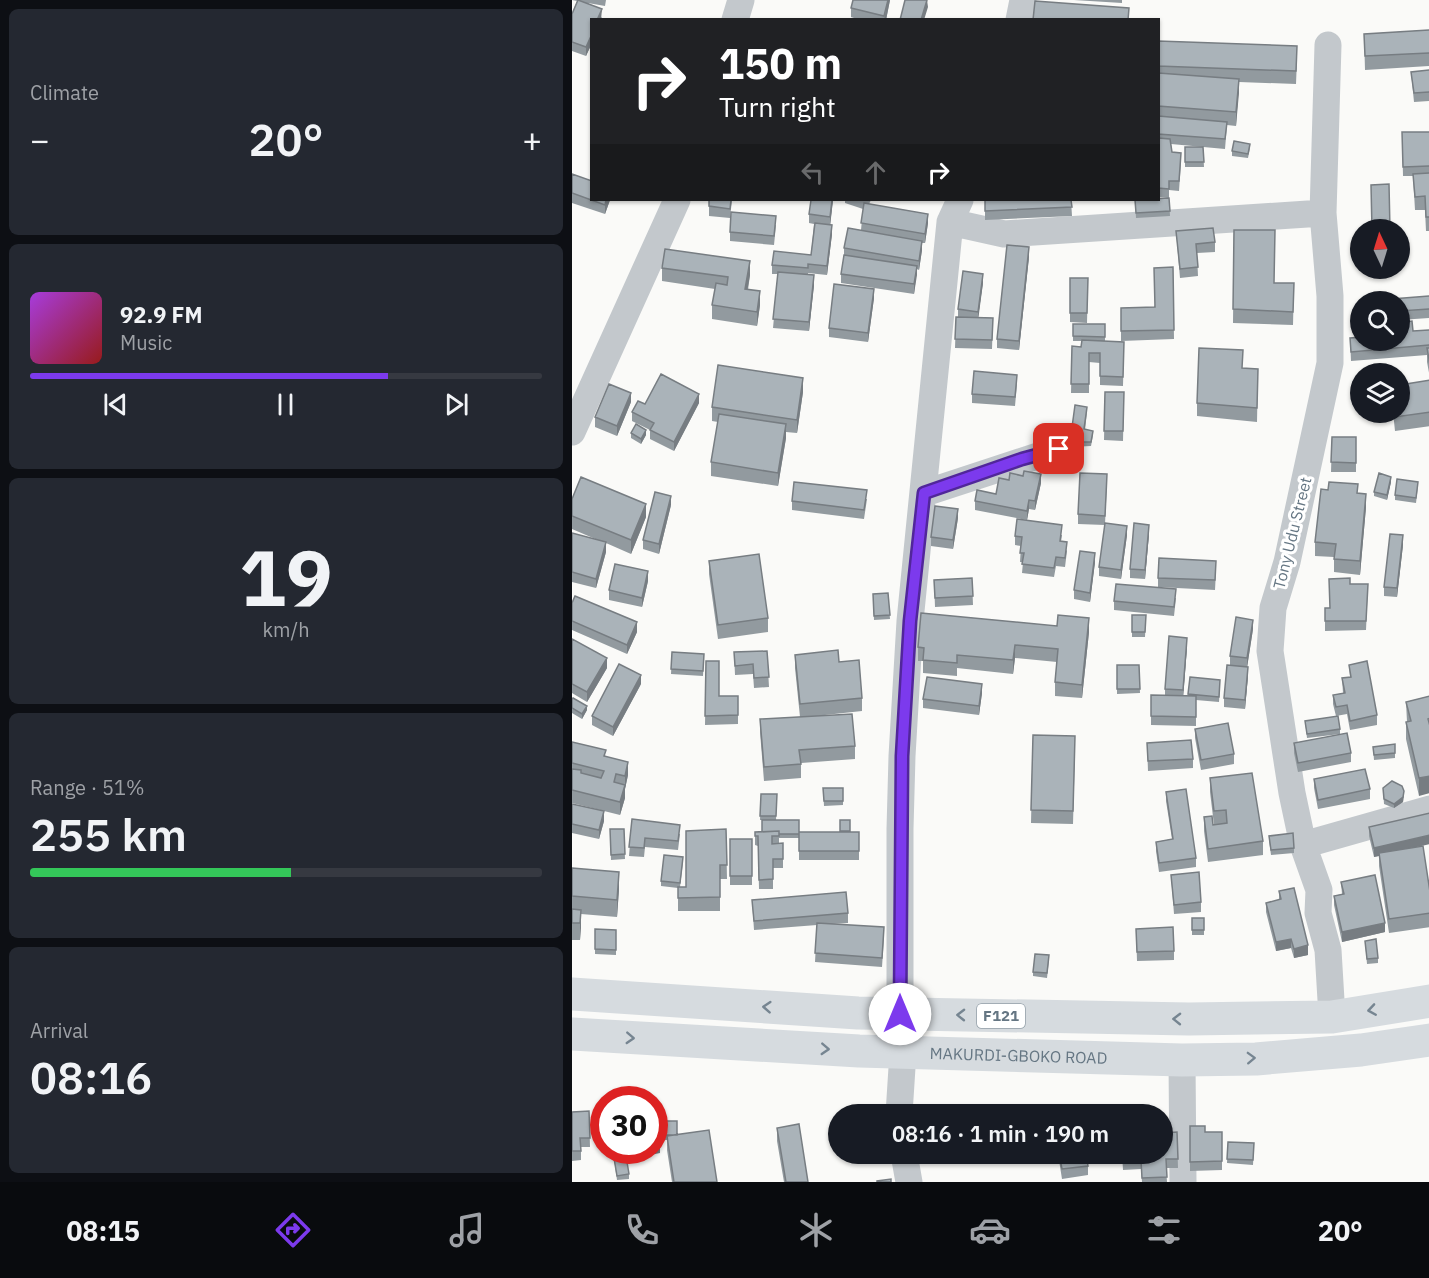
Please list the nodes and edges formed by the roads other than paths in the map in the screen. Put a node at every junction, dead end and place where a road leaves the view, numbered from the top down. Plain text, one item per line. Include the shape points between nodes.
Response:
1 (741, 0) edge
2 (1023, 0) edge
3 (736, 18) edge
4 (1019, 18) edge
5 (1328, 45) dead end
6 (677, 201) edge
7 (955, 211) edge
8 (1323, 213) junction
9 (572, 432) edge
10 (1059, 449) dead end
11 (924, 493) junction
12 (1430, 809) edge
13 (1303, 845) junction
14 (572, 994) edge
15 (1430, 1001) edge
16 (900, 1014) junction
17 (1332, 1017) junction
18 (572, 1034) edge
19 (1430, 1040) edge
20 (903, 1053) junction
21 (1182, 1060) junction
22 (900, 1104) edge
23 (906, 1164) edge
24 (909, 1182) edge
25 (1183, 1182) edge

1 - 3 street
2 - 4 street
5 - 8 street, Tony Udu Street
6 - 9 street
7 - 8 street via 1004,234
7 - 11 street
8 - 13 street, Tony Udu Street via 1330,297 1330,363 1271,628 1270,651
10 - 11 street
11 - 16 street via 906,636
12 - 13 street
13 - 17 street, Tony Udu Street via 1319,890 1318,913 1328,950
16 -> 14 main road, F121
15 -> 17 main road, F121
17 -> 16 main road, F121
16 - 20 street
18 -> 20 main road, MAKURDI-GBOKO ROAD
21 -> 19 main road, MAKURDI-GBOKO ROAD via 1256,1059
20 - 21 main road, MAKURDI-GBOKO ROAD
20 - 22 street
21 - 25 street
23 - 24 street

